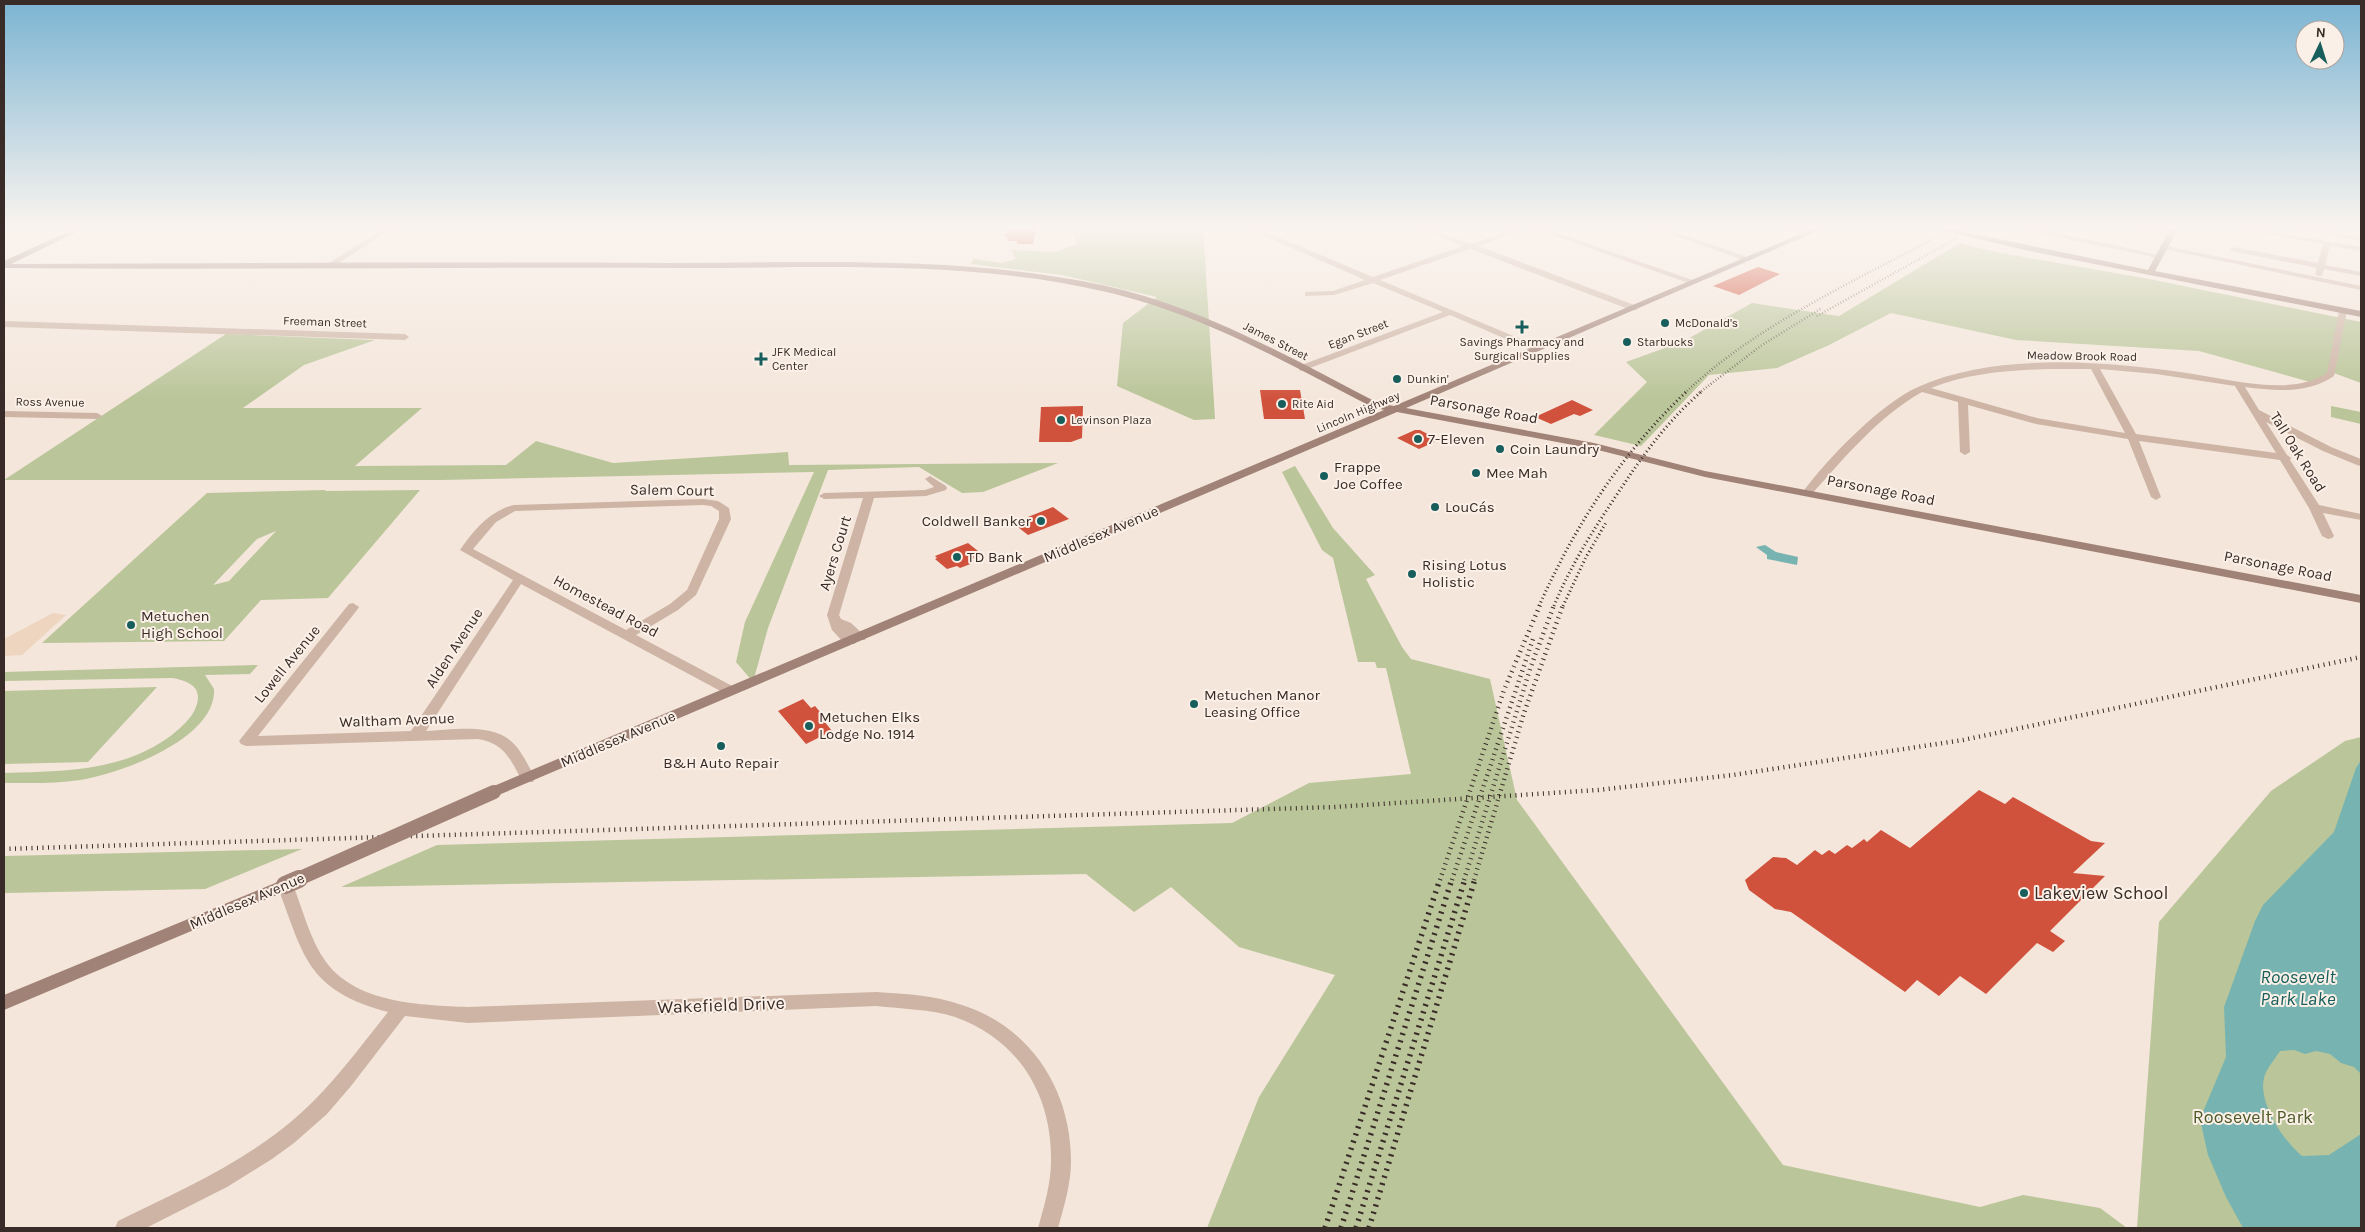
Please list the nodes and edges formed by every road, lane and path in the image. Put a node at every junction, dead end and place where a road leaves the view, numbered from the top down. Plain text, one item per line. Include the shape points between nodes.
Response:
1 (1082, 284) edge
2 (1361, 284) edge
3 (1386, 284) edge
4 (1572, 284) edge
5 (1688, 284) edge
6 (2213, 284) edge
7 (2344, 284) edge
8 (2361, 288) edge
9 (1308, 294) dead end
10 (1634, 308) junction
11 (2343, 311) junction
12 (1451, 312) junction
13 (2361, 314) edge
14 (4, 324) edge
15 (405, 337) dead end
16 (1537, 349) junction
17 (2094, 366) junction
18 (1302, 368) junction
19 (2238, 383) junction
20 (1922, 389) junction
21 (1963, 402) junction
22 (1395, 410) junction
23 (2255, 412) junction
24 (5, 415) edge
25 (97, 416) dead end
26 (2132, 437) junction
27 (1965, 452) dead end
28 (2286, 458) junction
29 (2361, 463) edge
30 (1234, 478) joint
31 (930, 479) dead end
32 (1807, 493) junction
33 (870, 494) junction
34 (824, 496) dead end
35 (2156, 497) dead end
36 (2315, 508) junction
37 (2361, 517) edge
38 (2328, 536) dead end
39 (466, 550) joint
40 (518, 579) junction
41 (2361, 598) edge
42 (353, 607) dead end
43 (627, 635) junction
44 (855, 639) junction
45 (731, 691) junction
46 (416, 735) junction
47 (246, 740) joint
48 (528, 778) junction
49 (285, 885) junction
50 (4, 1003) edge
51 (400, 1010) junction
52 (124, 1228) edge
53 (1048, 1228) edge

1 - 18 street, James Street via 1189,314
2 - 9 street via 1334,293
3 - 12 street
4 - 10 street
5 - 10 street, Lincoln Highway
6 - 11 street
7 - 8 street
10 - 16 street, Lincoln Highway
11 - 13 street
11 - 19 street, Meadow Brook Road via 2331,374 2325,380 2290,387
12 - 16 street
12 - 18 street, Egan Street
14 - 15 street, Freeman Street
16 - 22 street, Lincoln Highway
17 - 19 street, Meadow Brook Road
17 - 20 street, Meadow Brook Road via 2010,368 1976,373
17 - 26 street
18 - 22 street, James Street via 1375,405
19 - 23 street, Tall Oak Road
20 - 21 street
20 - 32 street, Meadow Brook Road via 1892,406
21 - 26 street via 2036,421
21 - 27 street
22 - 30 street, Lincoln Highway
22 - 32 street, Parsonage Road via 1594,446 1705,474
23 - 28 street, Tall Oak Road
23 - 29 street, Tall Oak Road
24 - 25 street, Ross Avenue
26 - 28 street
26 - 35 street
28 - 36 street, Tall Oak Road
30 - 44 street, Middlesex Avenue
31 - 33 street, Ayers Court via 942,488 926,493
32 - 41 street, Parsonage Road
33 - 34 street, Ayers Court
33 - 44 street, Ayers Court via 834,615 838,630
36 - 37 street, Tall Oak Road
36 - 38 street, Tall Oak Road
39 - 40 street, Homestead Road
39 - 43 street, Salem Court via 488,521 514,508 703,502 722,506 725,518 692,592 674,607
40 - 43 street, Homestead Road
40 - 46 street, Alden Avenue
42 - 47 street, Lowell Avenue
43 - 45 street, Homestead Road
44 - 45 street, Middlesex Avenue
45 - 48 street, Middlesex Avenue
46 - 47 street, Waltham Avenue
46 - 48 street, Waltham Avenue via 478,734 502,739
48 - 49 street, Middlesex Avenue, bridge
49 - 50 street, Middlesex Avenue
49 - 51 street, Wakefield Drive via 313,956 326,975 350,992
51 - 52 street via 308,1120 276,1146 243,1167
51 - 53 street, Wakefield Drive via 468,1015 876,999 961,1011 1008,1038 1030,1060 1050,1090 1059,1128 1061,1166 1057,1201

